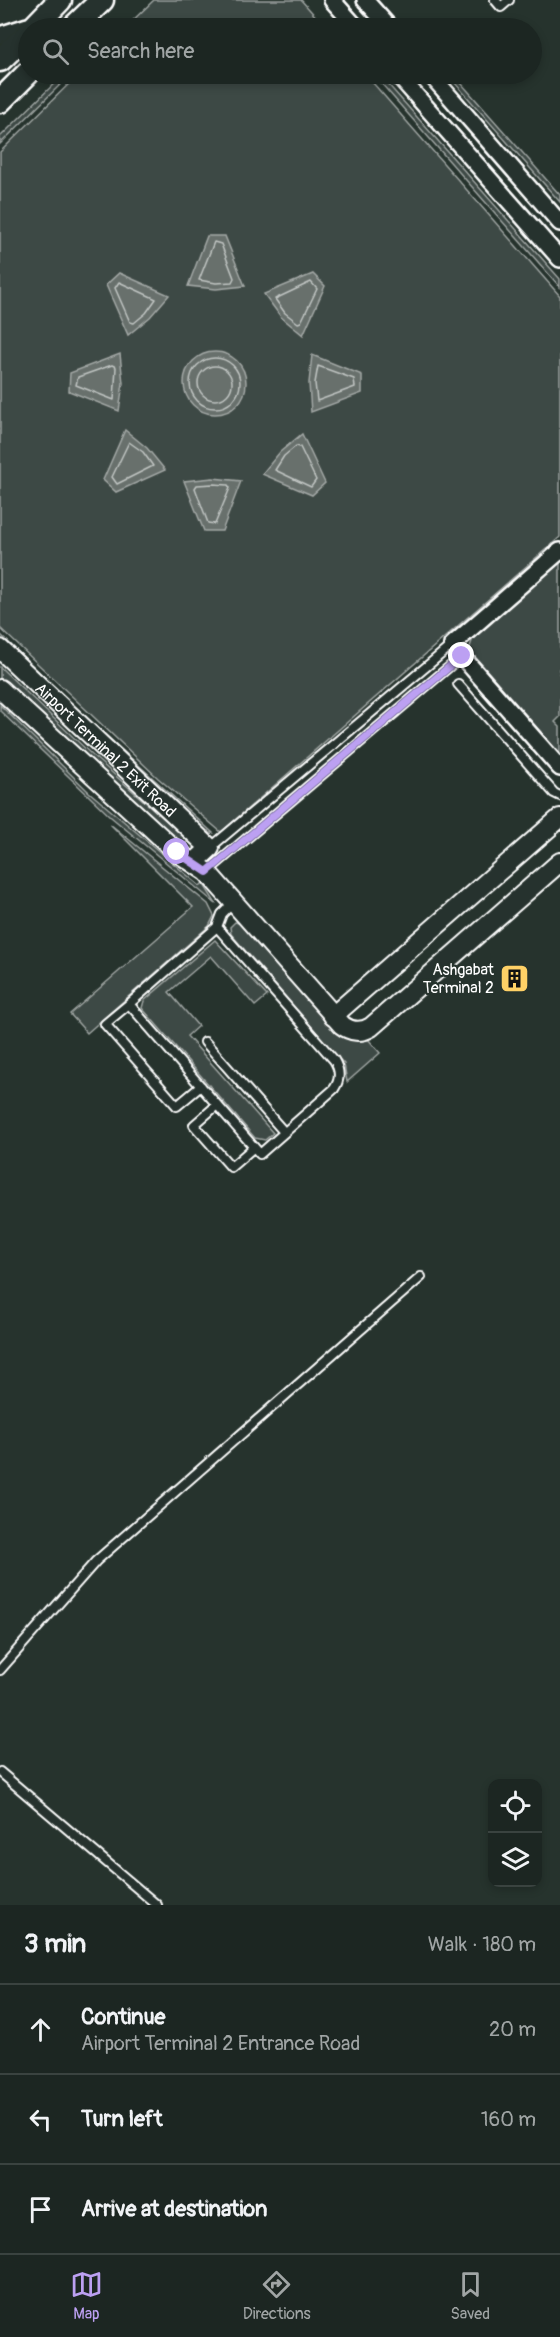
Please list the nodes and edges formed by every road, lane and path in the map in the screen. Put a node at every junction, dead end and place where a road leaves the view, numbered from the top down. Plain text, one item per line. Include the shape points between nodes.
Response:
1 (60, 0) edge
2 (102, 0) edge
3 (332, 0) edge
4 (365, 0) edge
5 (495, 0) edge
6 (509, 0) edge
7 (42, 18) edge
8 (83, 18) edge
9 (348, 18) edge
10 (381, 18) edge
11 (18, 33) edge
12 (0, 38) edge
13 (18, 42) edge
14 (0, 60) edge
15 (18, 83) edge
16 (406, 84) edge
17 (438, 84) edge
18 (0, 101) edge
19 (560, 223) edge
20 (560, 259) edge
21 (560, 551) edge
22 (0, 649) edge
23 (457, 650) junction
24 (458, 684) dead end
25 (0, 689) edge
26 (560, 768) edge
27 (560, 796) edge
28 (560, 818) edge
29 (210, 848) junction
30 (560, 862) edge
31 (201, 868) junction
32 (234, 902) junction
33 (217, 927) junction
34 (129, 1004) junction
35 (333, 1016) junction
36 (205, 1042) dead end
37 (201, 1086) junction
38 (217, 1105) junction
39 (284, 1132) junction
40 (254, 1147) junction
41 (421, 1277) dead end
42 (0, 1670) edge
43 (0, 1772) edge
44 (157, 1905) edge

1 - 7 main road
2 - 8 main road
3 - 9 street
4 - 10 street
5 - 6 lane via 501,7
11 - 12 main road
13 - 14 main road
15 - 18 main road
16 - 20 street
17 - 19 street
21 - 23 street
22 - 29 street, Airport Terminal 2 Exit Road
23 - 26 street
23 - 29 lane
23 - 31 lane
24 - 27 lane
25 - 31 street via 177,852
28 - 35 street
29 - 31 street
30 - 35 street via 371,1027 353,1031
31 - 32 street
32 - 33 lane via 222,914
32 - 35 street
33 - 34 lane
33 - 39 lane via 334,1060 339,1071 334,1089
34 - 37 lane
34 - 37 lane via 105,1024 177,1106
36 - 39 lane
37 - 38 lane
38 - 40 lane
38 - 40 lane via 194,1125 223,1159 231,1167
39 - 40 lane via 260,1154
41 - 42 lane via 96,1561
43 - 44 lane

